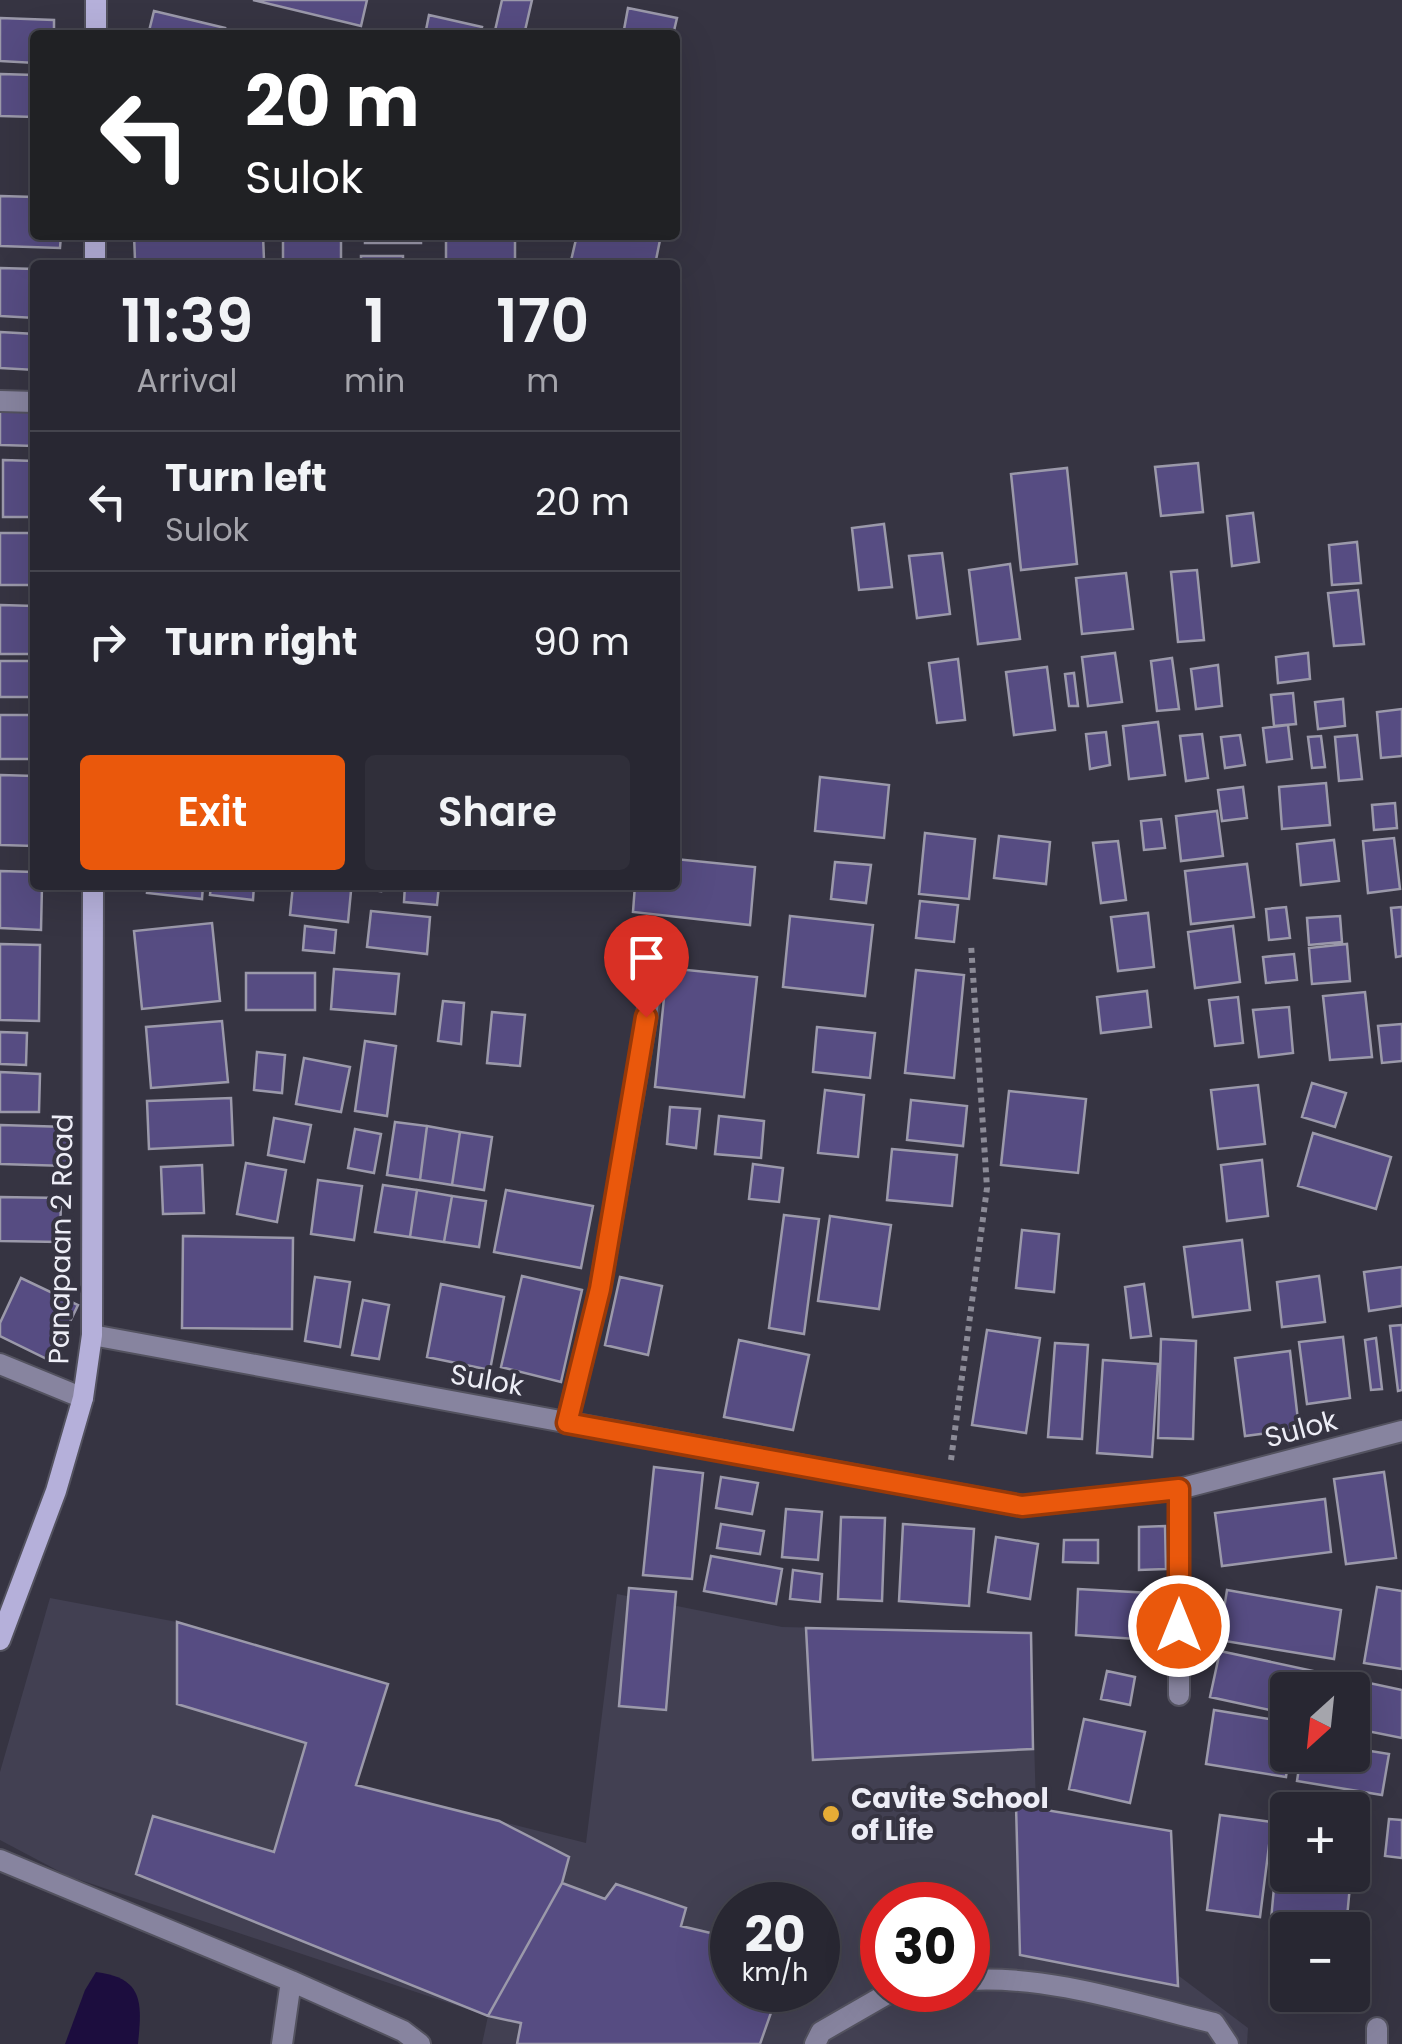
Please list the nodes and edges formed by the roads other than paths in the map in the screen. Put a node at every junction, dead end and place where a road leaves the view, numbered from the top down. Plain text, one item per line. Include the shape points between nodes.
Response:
1 (96, 0) edge
2 (96, 30) edge
3 (0, 401) edge
4 (30, 402) edge
5 (93, 890) edge
6 (652, 978) dead end
7 (92, 1335) junction
8 (0, 1364) edge
9 (83, 1398) junction
10 (567, 1423) junction
11 (1402, 1431) edge
12 (1179, 1489) junction
13 (0, 1640) edge
14 (1179, 1695) dead end
15 (0, 1860) edge
16 (990, 1979) edge
17 (291, 1981) junction
18 (860, 2010) edge
19 (282, 2044) edge
20 (420, 2044) edge
21 (815, 2044) edge
22 (1228, 2044) edge

1 - 2 street
3 - 4 street
5 - 7 street, Panapaan 2 Road
6 - 10 street via 600,1289
7 - 9 street, Panapaan 2 Road
7 - 10 street, Sulok
8 - 9 street
9 - 13 street, Panapaan 2 Road
10 - 12 street, Sulok via 1022,1506
11 - 12 street, Sulok
12 - 14 street
15 - 17 street
16 - 22 street via 1078,1991 1214,2023
17 - 19 street
17 - 20 street
18 - 21 street via 822,2032

